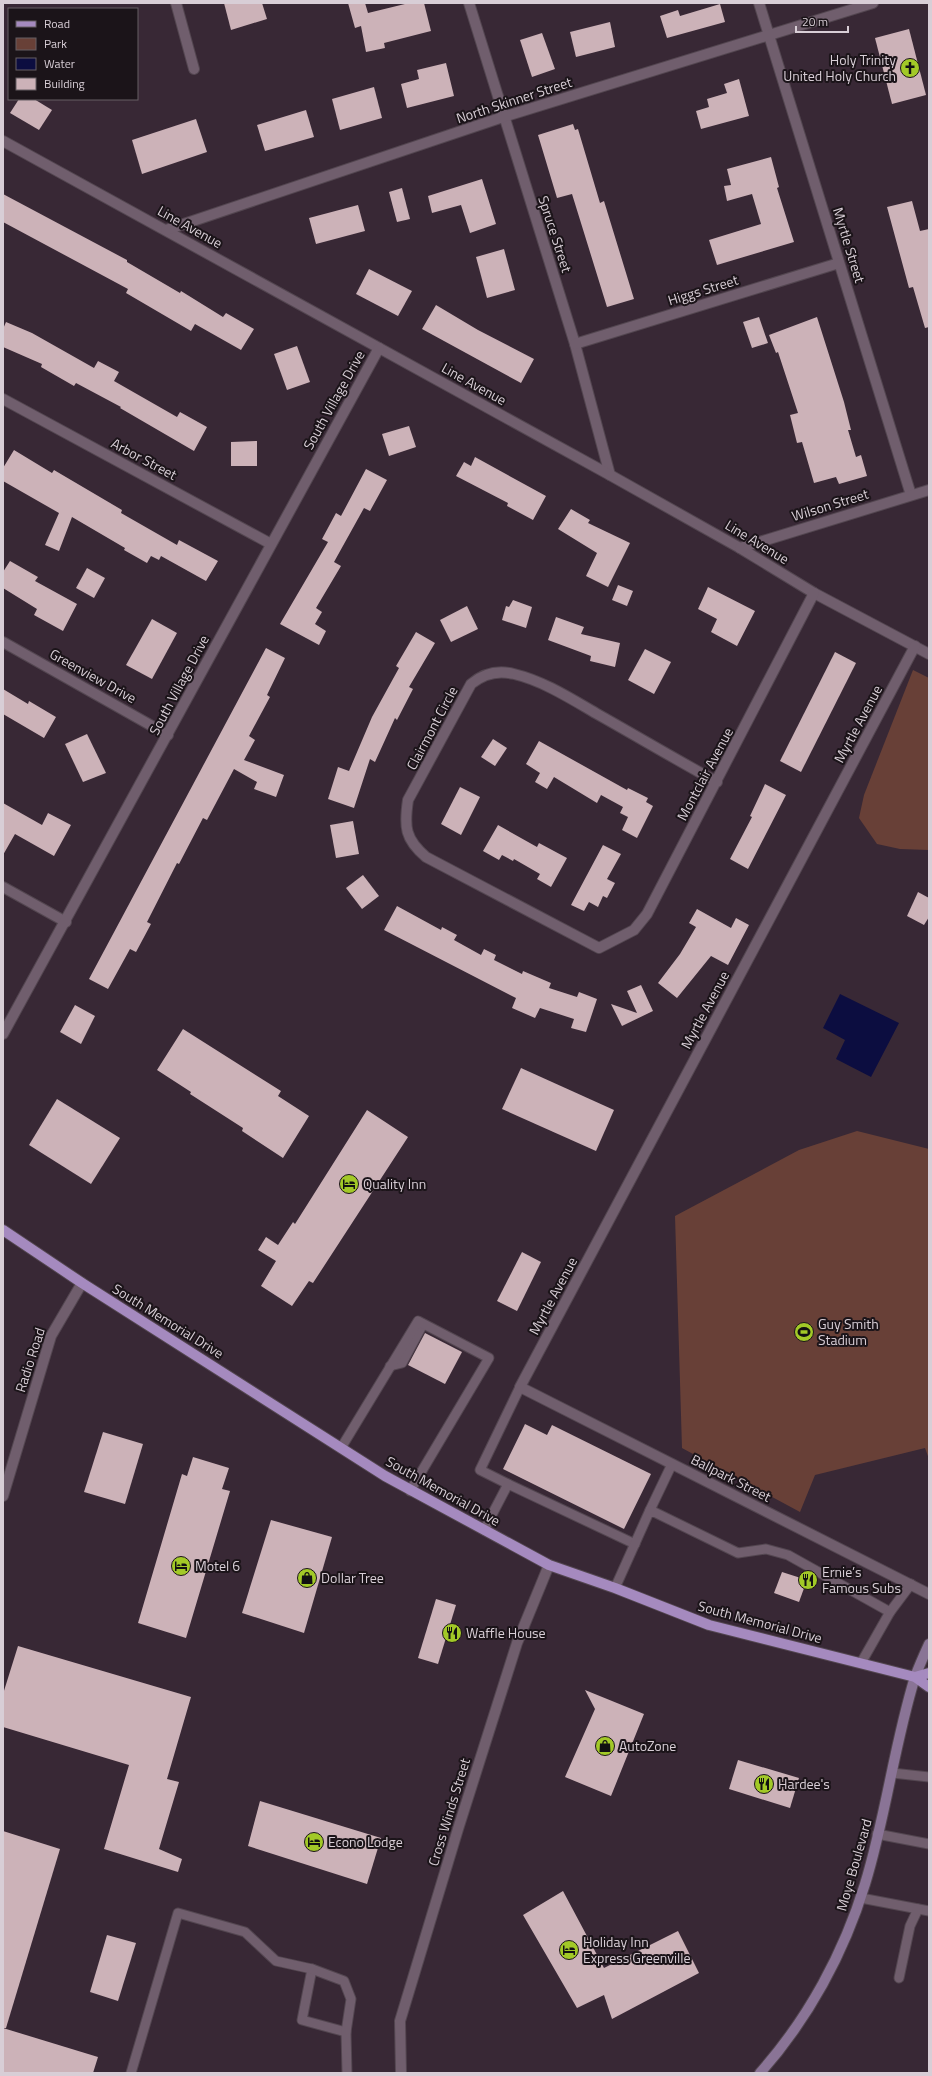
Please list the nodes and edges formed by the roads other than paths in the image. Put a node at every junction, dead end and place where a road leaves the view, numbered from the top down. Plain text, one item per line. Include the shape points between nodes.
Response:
1 (176, 3) edge
2 (469, 3) edge
3 (759, 3) edge
4 (873, 3) edge
5 (769, 34) junction
6 (194, 69) dead end
7 (504, 117) junction
8 (3, 141) edge
9 (166, 230) junction
10 (840, 263) junction
11 (575, 344) junction
12 (379, 348) junction
13 (3, 399) edge
14 (610, 475) junction
15 (929, 490) edge
16 (911, 495) junction
17 (271, 544) junction
18 (740, 548) junction
19 (814, 593) junction
20 (3, 642) edge
21 (915, 646) junction
22 (929, 654) edge
23 (168, 734) junction
24 (717, 782) junction
25 (3, 887) edge
26 (66, 922) junction
27 (599, 948) joint
28 (3, 1034) edge
29 (3, 1230) edge
30 (82, 1283) junction
31 (520, 1387) junction
32 (341, 1448) junction
33 (672, 1464) junction
34 (508, 1484) junction
35 (410, 1491) junction
36 (3, 1496) edge
37 (650, 1510) junction
38 (484, 1530) junction
39 (634, 1544) junction
40 (549, 1565) junction
41 (911, 1584) junction
42 (615, 1588) junction
43 (929, 1594) edge
44 (890, 1612) junction
45 (929, 1644) edge
46 (861, 1664) junction
47 (929, 1673) edge
48 (915, 1677) junction
49 (929, 1687) edge
50 (892, 1773) junction
51 (929, 1777) edge
52 (878, 1834) junction
53 (929, 1844) edge
54 (861, 1898) junction
55 (918, 1909) junction
56 (929, 1911) edge
57 (312, 1969) junction
58 (899, 1978) dead end
59 (346, 2032) junction
60 (132, 2073) edge
61 (347, 2073) edge
62 (401, 2073) edge
63 (760, 2073) edge

1 - 6 street
2 - 7 street, Spruce Street
3 - 5 street, Myrtle Street
4 - 5 street, North Skinner Street
5 - 7 street, North Skinner Street
5 - 10 street, Myrtle Street
7 - 9 street, North Skinner Street
7 - 11 street, Spruce Street
8 - 9 street, Line Avenue
9 - 12 street, Line Avenue
10 - 11 street, Higgs Street
10 - 16 street, Myrtle Street
11 - 14 street, Spruce Street
12 - 14 street, Line Avenue
12 - 17 street, South Village Drive
13 - 17 street, Arbor Street
14 - 18 street, Line Avenue
15 - 16 street, Wilson Street
16 - 18 street, Wilson Street
17 - 23 street, South Village Drive
18 - 19 street, Line Avenue
19 - 21 street, Line Avenue
19 - 24 street, Montclair Avenue
20 - 23 street, Greenview Drive
21 - 22 street, Line Avenue
21 - 31 street, Myrtle Avenue
23 - 26 street, South Village Drive
24 - 27 street, Montclair Avenue via 647,914 634,930
24 - 27 street, Clairmont Circle via 570,699 513,673 482,676 471,684 408,800 405,818 407,836 426,857
25 - 26 street
26 - 28 street, South Village Drive
29 - 30 main road, South Memorial Drive
30 - 32 main road, South Memorial Drive
30 - 36 street, Radio Road via 51,1336
31 - 33 street, Ballpark Street
31 - 34 lane via 480,1470
32 - 35 main road, South Memorial Drive
32 - 35 lane via 418,1321 489,1358
33 - 37 lane
33 - 41 street, Ballpark Street
34 - 38 lane
34 - 39 lane
35 - 38 main road, South Memorial Drive
37 - 39 lane
37 - 44 lane via 738,1553 766,1549 788,1555
38 - 40 main road, South Memorial Drive
39 - 42 lane
40 - 42 main road, South Memorial Drive
40 - 62 street, Cross Winds Street via 513,1655 400,2021
41 - 43 street, Ballpark Street
41 - 44 lane
42 - 46 main road, South Memorial Drive via 708,1625
44 - 46 lane
45 - 48 main road, Moye Boulevard
46 - 48 main road, South Memorial Drive
47 - 48 main road, South Memorial Drive
48 - 49 main road, South Memorial Drive
48 - 50 main road, Moye Boulevard
50 - 51 lane
50 - 52 main road, Moye Boulevard
52 - 53 lane
52 - 54 main road, Moye Boulevard
54 - 55 lane
54 - 63 main road, Moye Boulevard via 829,1973 785,2045
55 - 56 lane
55 - 58 lane via 910,1926
57 - 59 lane via 344,1981 351,1999
57 - 59 lane via 302,2020
57 - 60 lane via 276,1961 245,1932 178,1913
59 - 61 lane

